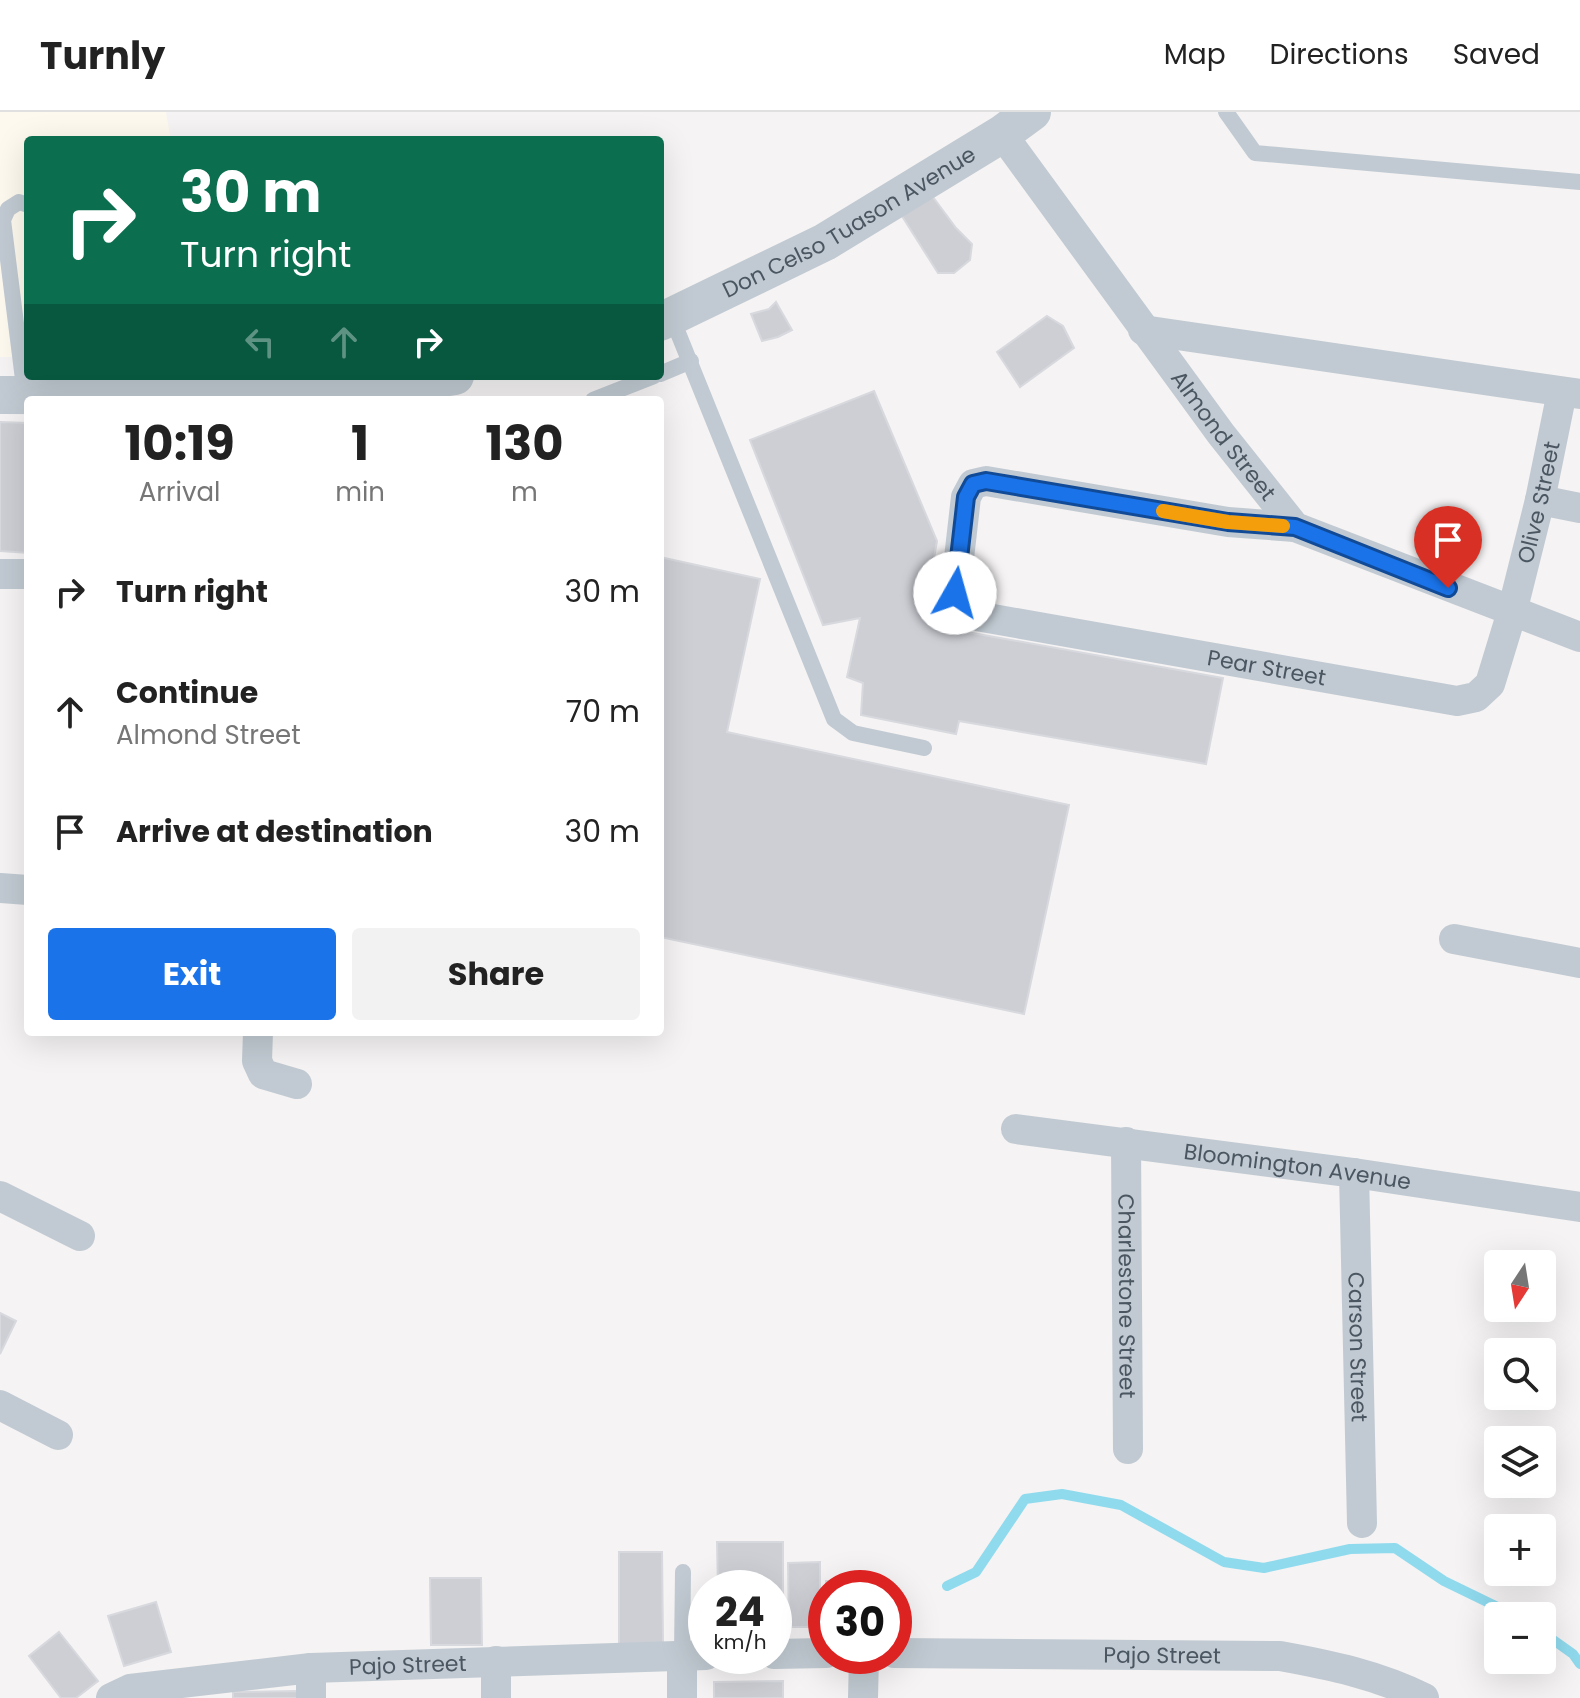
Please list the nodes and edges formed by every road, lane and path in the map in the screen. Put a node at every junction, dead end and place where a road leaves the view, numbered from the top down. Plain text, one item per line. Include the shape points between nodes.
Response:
1 (1032, 112) edge
2 (1226, 112) edge
3 (1002, 134) junction
4 (1580, 182) edge
5 (24, 204) edge
6 (666, 320) edge
7 (1143, 330) junction
8 (691, 361) junction
9 (664, 372) edge
10 (403, 380) edge
11 (644, 380) edge
12 (64, 386) edge
13 (324, 386) edge
14 (1571, 393) edge
15 (12, 395) edge
16 (213, 396) edge
17 (256, 396) edge
18 (603, 396) edge
19 (1540, 500) junction
20 (1580, 508) edge
21 (1295, 527) junction
22 (0, 574) edge
23 (24, 574) edge
24 (1512, 612) junction
25 (1580, 637) edge
26 (924, 748) dead end
27 (0, 888) edge
28 (24, 890) edge
29 (1454, 939) dead end
30 (1580, 963) edge
31 (258, 1036) edge
32 (297, 1084) dead end
33 (1016, 1129) dead end
34 (1126, 1142) junction
35 (1354, 1173) junction
36 (0, 1196) edge
37 (1580, 1207) edge
38 (80, 1236) dead end
39 (0, 1405) edge
40 (58, 1435) dead end
41 (1128, 1449) dead end
42 (1362, 1523) dead end
43 (683, 1572) dead end
44 (688, 1610) edge
45 (912, 1653) edge
46 (688, 1655) edge
47 (496, 1661) junction
48 (689, 1674) edge
49 (864, 1674) edge
50 (311, 1683) edge
51 (111, 1698) edge
52 (496, 1698) edge
53 (682, 1698) edge
54 (863, 1698) edge
55 (1424, 1698) edge

1 - 3 street, Don Celso Tuason Avenue
2 - 4 lane via 1255,153
3 - 6 street, Don Celso Tuason Avenue via 825,242
3 - 7 street, Almond Street
5 - 15 lane via 8,209 3,220
6 - 8 lane
7 - 14 street
7 - 21 street, Almond Street
8 - 9 lane
8 - 26 lane via 834,719 853,733
10 - 13 street
11 - 18 lane
12 - 15 street
12 - 16 street
13 - 17 street
14 - 19 street, Olive Street
19 - 20 street
19 - 24 street, Olive Street
21 - 24 street
21 - 24 street, Pear Street via 1228,522 986,481 973,484 966,497 957,605 965,614 1457,701 1476,697 1490,684
22 - 23 street
24 - 25 street
27 - 28 street
29 - 30 street
31 - 32 street via 257,1061 263,1074
33 - 34 street, Bloomington Avenue
34 - 35 street, Bloomington Avenue
34 - 41 street, Charlestone Street
35 - 37 street, Bloomington Avenue
35 - 42 street, Carson Street
36 - 38 street
39 - 40 street
43 - 44 lane
45 - 55 street, Pajo Street via 1280,1656 1342,1667
46 - 47 street, Pajo Street
47 - 50 street, Pajo Street
47 - 52 street
48 - 53 street
49 - 54 street
50 - 51 street, Pajo Street via 130,1689

